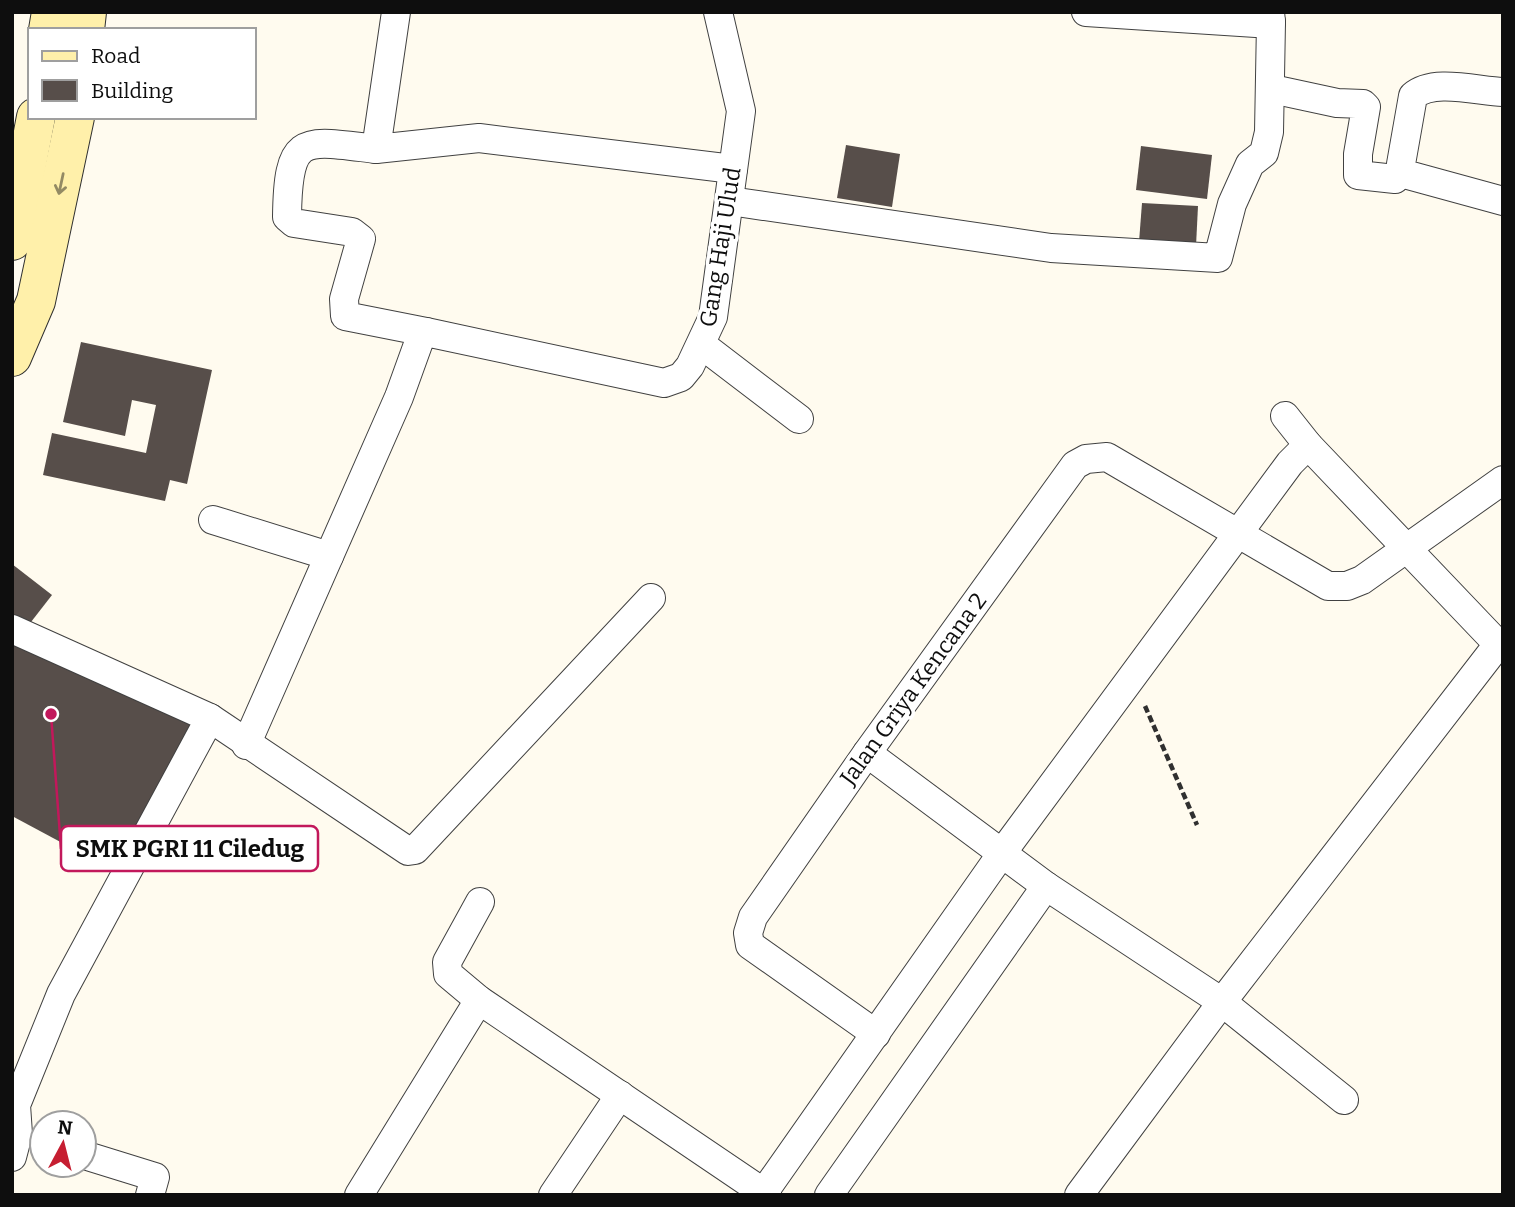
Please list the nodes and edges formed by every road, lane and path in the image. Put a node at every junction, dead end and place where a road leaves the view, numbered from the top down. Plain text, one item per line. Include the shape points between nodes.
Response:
1 (396, 12) edge
2 (718, 12) edge
3 (1086, 12) edge
4 (1271, 17) edge
5 (1272, 89) junction
6 (1503, 92) edge
7 (36, 119) edge
8 (65, 119) edge
9 (376, 149) junction
10 (733, 169) junction
11 (1402, 171) junction
12 (730, 201) junction
13 (1503, 201) edge
14 (12, 241) edge
15 (424, 334) junction
16 (702, 345) junction
17 (12, 357) edge
18 (1285, 416) dead end
19 (799, 419) dead end
20 (1308, 445) junction
21 (1503, 480) edge
22 (213, 520) dead end
23 (1238, 534) junction
24 (1407, 547) junction
25 (329, 556) junction
26 (651, 598) dead end
27 (12, 629) edge
28 (1499, 646) edge
29 (1132, 677) junction
30 (210, 718) junction
31 (246, 745) junction
32 (867, 753) junction
33 (1197, 825) dead end
34 (1002, 853) junction
35 (1046, 886) junction
36 (480, 902) dead end
37 (479, 1000) junction
38 (1222, 1002) junction
39 (876, 1034) junction
40 (620, 1096) junction
41 (1344, 1100) dead end
42 (21, 1141) edge
43 (98, 1159) edge
44 (764, 1194) edge
45 (150, 1195) edge
46 (359, 1195) edge
47 (553, 1195) edge
48 (829, 1195) edge
49 (1079, 1195) edge

1 - 9 street
2 - 10 street, Gang Haji Ulud via 741,111
3 - 4 street
4 - 5 street
5 - 11 street via 1363,104 1358,175 1386,180 1395,179
5 - 12 street via 1264,153 1250,164 1237,193 1218,258 1051,247
6 - 11 street via 1420,89 1413,96
7 - 14 main road
8 -> 17 main road via 36,301
9 - 10 street via 479,138
9 - 15 street, Gang Haji Ulud via 317,142 304,146 294,160 287,217 294,223 352,232 361,239 344,299 345,316
10 - 12 street, Gang Haji Ulud
11 - 13 street
12 - 16 street, Gang Haji Ulud via 713,317
15 - 16 street, Gang Haji Ulud via 664,383 681,377
15 - 25 street
16 - 19 street
18 - 20 street
20 - 23 street
20 - 24 street
21 - 24 street, Jalan Griya Kencana 2
22 - 25 street
23 - 24 street, Jalan Griya Kencana 2 via 1336,588 1362,580
23 - 29 street
23 - 32 street, Jalan Griya Kencana 2 via 1107,457 1075,465
24 - 28 street
25 - 31 street
26 - 31 street via 415,850 408,851
27 - 30 street
28 - 38 street
29 - 33 path
29 - 34 street
30 - 31 street
30 - 42 street via 61,994 16,1105
32 - 34 street
32 - 39 street, Jalan Griya Kencana 2 via 753,917 748,933 750,945
34 - 35 street
34 - 39 street
35 - 38 street
35 - 48 street
36 - 37 street via 446,969
37 - 40 street
37 - 46 street
38 - 41 street
38 - 49 street
39 - 44 street
40 - 44 street
40 - 47 street
43 - 45 street via 155,1177

